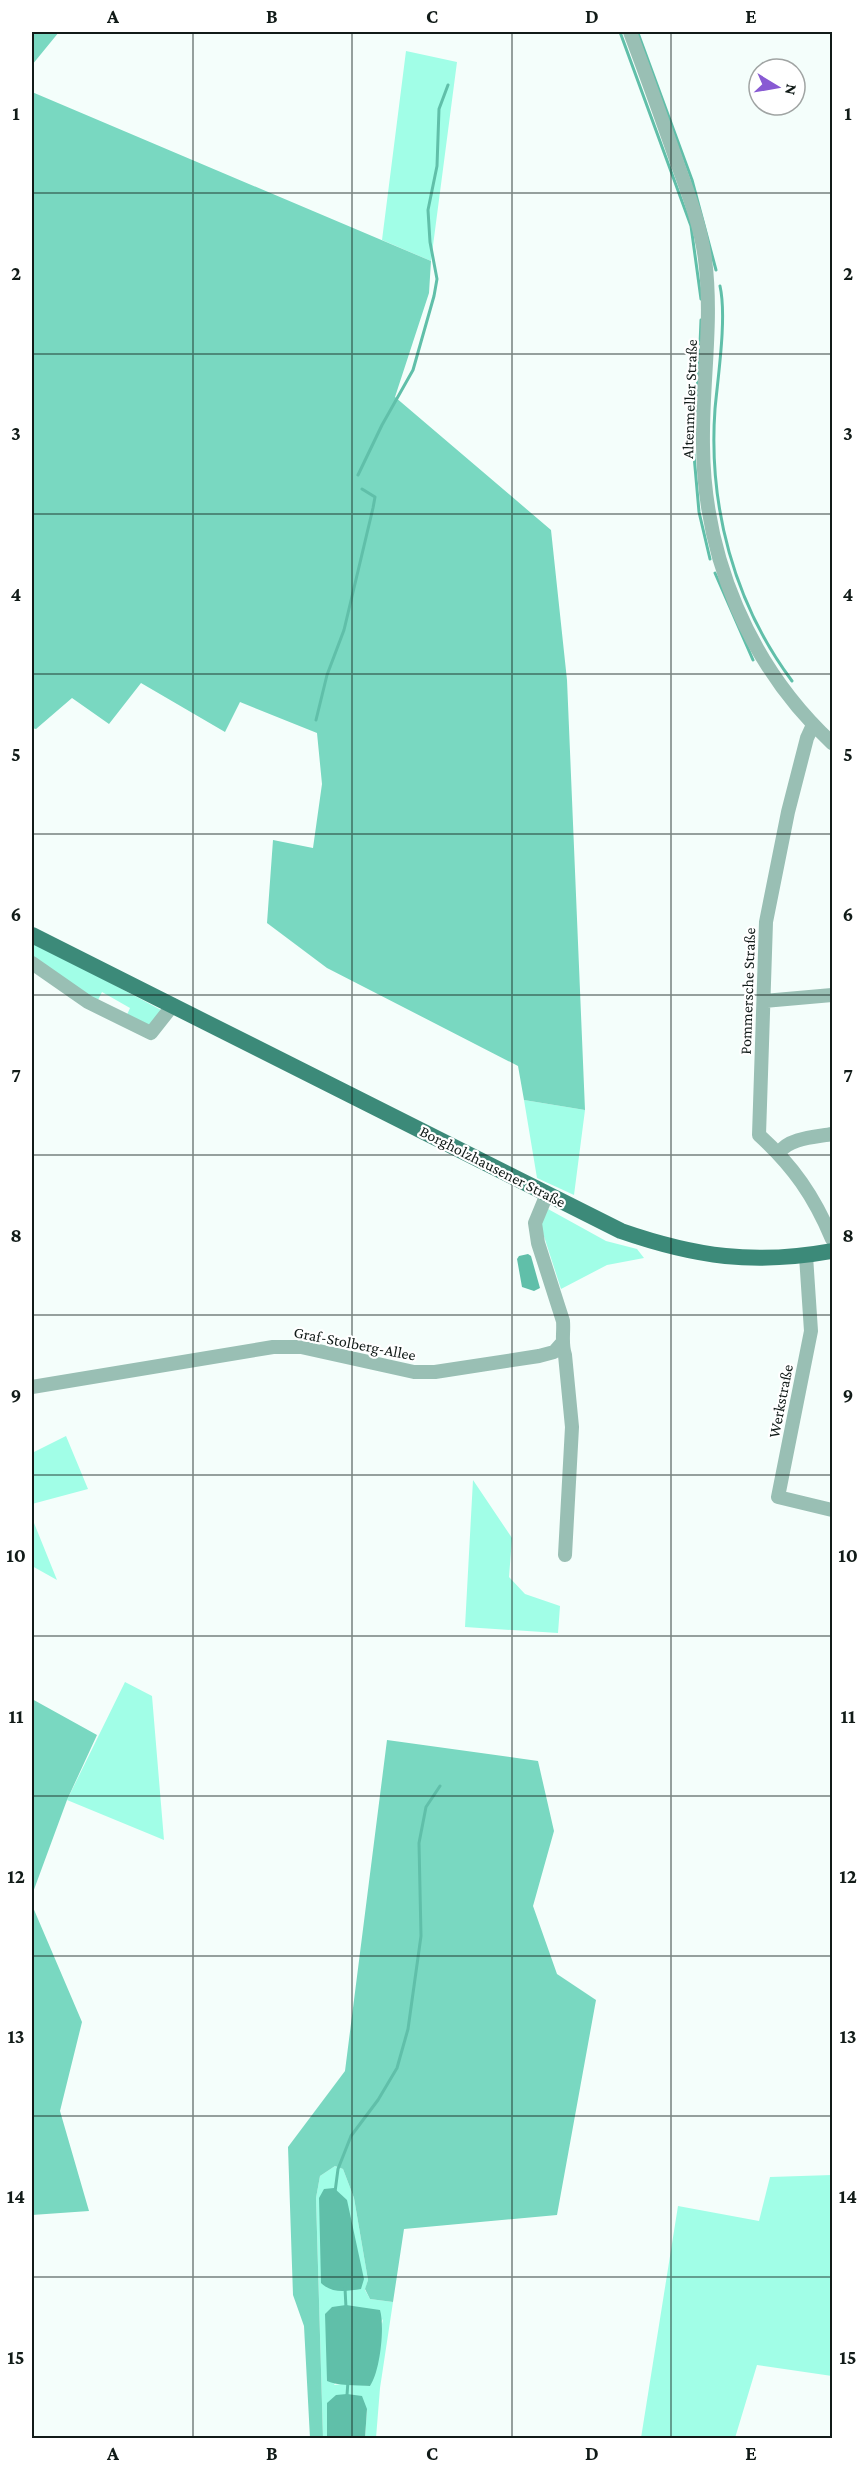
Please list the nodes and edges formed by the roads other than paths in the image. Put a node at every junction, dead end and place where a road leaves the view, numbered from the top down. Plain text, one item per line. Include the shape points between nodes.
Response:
1 (630, 32) edge
2 (813, 725) junction
3 (832, 743) edge
4 (32, 935) edge
5 (32, 963) edge
6 (832, 995) edge
7 (764, 1001) junction
8 (173, 1005) junction
9 (832, 1134) edge
10 (779, 1153) junction
11 (547, 1194) junction
12 (832, 1239) edge
13 (832, 1251) edge
14 (806, 1256) junction
15 (561, 1344) junction
16 (32, 1387) edge
17 (832, 1510) edge
18 (565, 1555) dead end

1 - 2 street, Altenmeller Straße via 694,211 705,256 710,298 702,442 708,514 730,595 753,643 776,681
2 - 3 street, Altenmeller Straße
2 - 7 street, Pommersche Straße via 788,812 768,911
4 - 8 main road, Borgholzhausener Straße
5 - 8 street via 88,1002 151,1033
6 - 7 street
7 - 10 street, Pommersche Straße via 759,1135
8 - 11 main road, Borgholzhausener Straße
9 - 10 street via 794,1142
10 - 12 street, Pommersche Straße via 809,1190
11 - 14 main road, Borgholzhausener Straße via 621,1231 677,1249 726,1257
11 - 15 street via 535,1223 562,1321
13 - 14 main road, Borgholzhausener Straße
14 - 17 street, Werkstraße via 811,1331 778,1497
15 - 16 street, Graf-Stolberg-Allee via 554,1352 539,1356 435,1372 414,1372 301,1347 273,1347
15 - 18 street via 572,1427

